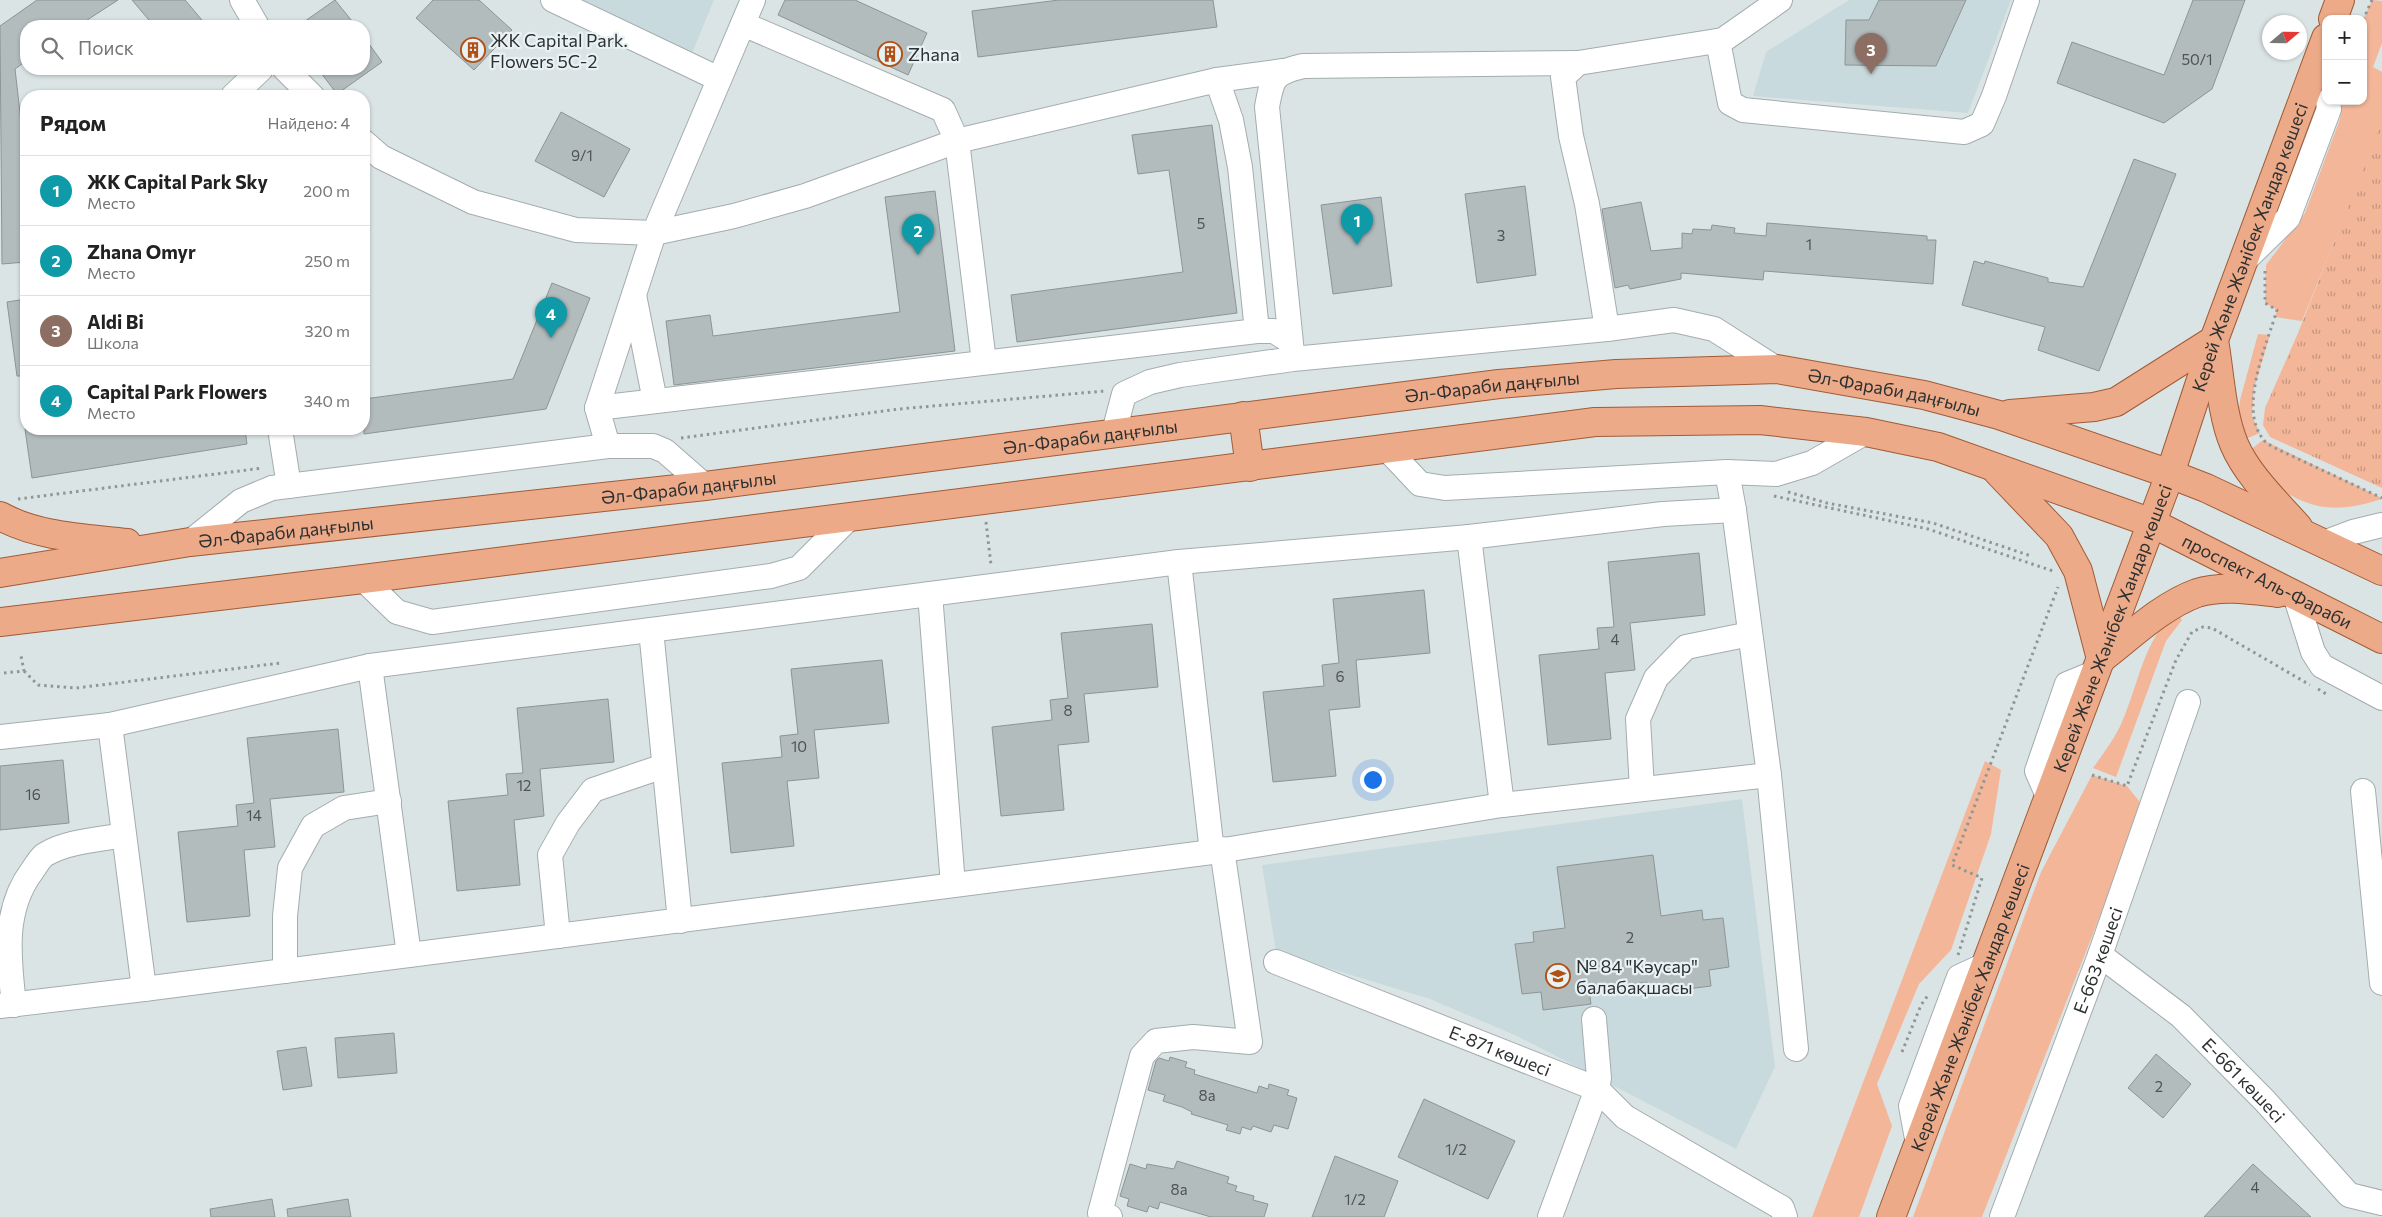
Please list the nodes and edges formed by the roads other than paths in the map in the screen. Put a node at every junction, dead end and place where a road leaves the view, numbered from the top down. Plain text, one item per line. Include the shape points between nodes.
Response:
1 (242, 0) edge
2 (553, 0) edge
3 (753, 0) edge
4 (1780, 0) edge
5 (2027, 0) edge
6 (2340, 0) edge
7 (2334, 15) edge
8 (254, 20) edge
9 (743, 24) junction
10 (1718, 41) junction
11 (2322, 48) edge
12 (1578, 63) junction
13 (1283, 71) junction
14 (255, 75) edge
15 (292, 75) edge
16 (719, 79) junction
17 (1217, 80) junction
18 (240, 90) edge
19 (306, 90) edge
20 (2328, 105) edge
21 (957, 141) junction
22 (370, 147) edge
23 (654, 233) junction
24 (2255, 263) junction
25 (634, 293) junction
26 (1606, 329) junction
27 (1257, 331) junction
28 (2214, 340) junction
29 (1291, 350) junction
30 (984, 362) junction
31 (1776, 369) junction
32 (655, 401) junction
33 (597, 408) junction
34 (1999, 415) junction
35 (1243, 416) junction
36 (1114, 432) junction
37 (1866, 432) junction
38 (281, 435) edge
39 (608, 446) junction
40 (1388, 450) junction
41 (1992, 466) junction
42 (1250, 467) junction
43 (1727, 472) junction
44 (2170, 474) junction
45 (289, 486) junction
46 (705, 486) junction
47 (1734, 510) junction
48 (0, 516) edge
49 (850, 517) junction
50 (2152, 523) junction
51 (2382, 525) edge
52 (1469, 536) junction
53 (2314, 539) junction
54 (190, 542) junction
55 (156, 547) junction
56 (1179, 562) junction
57 (2382, 571) edge
58 (0, 573) edge
59 (363, 579) junction
60 (930, 594) junction
61 (2295, 596) junction
62 (0, 622) edge
63 (651, 630) junction
64 (1750, 634) junction
65 (2382, 639) edge
66 (370, 666) junction
67 (2097, 666) junction
68 (2382, 698) edge
69 (2188, 702) dead end
70 (110, 725) junction
71 (0, 737) edge
72 (664, 766) junction
73 (1769, 776) junction
74 (1642, 789) junction
75 (2363, 791) dead end
76 (389, 801) junction
77 (1502, 805) junction
78 (124, 835) junction
79 (1217, 850) junction
80 (953, 885) junction
81 (680, 921) junction
82 (558, 936) junction
83 (409, 955) junction
84 (2100, 955) junction
85 (1276, 962) dead end
86 (284, 971) junction
87 (2382, 983) edge
88 (144, 989) junction
89 (7, 1006) edge
90 (1594, 1019) dead end
91 (1796, 1049) dead end
92 (1597, 1089) junction
93 (2382, 1204) edge
94 (1110, 1217) edge
95 (1550, 1217) edge
96 (1785, 1217) edge
97 (1891, 1217) edge
98 (2002, 1217) edge

1 - 8 street
2 - 16 street
3 - 9 street
4 - 10 street
5 - 10 street via 1982,124 1964,132 1743,110 1730,103
6 - 7 main road
9 - 16 street
9 - 21 street via 943,110
10 - 12 street
11 - 24 main road, Керей Және Жәнібек Хандар көшесі
12 - 13 street via 1303,66
12 - 26 street via 1563,78
13 - 17 street
13 - 29 street via 1271,85 1267,108
14 - 18 street
15 - 19 street
16 - 23 street
17 - 21 street
17 - 27 street via 1231,120 1240,167
20 - 24 street via 2288,218
21 - 23 street via 805,196 734,216
21 - 30 street
22 - 23 street via 381,157 473,202 576,230
23 - 25 street
24 - 28 main road, Керей Және Жәнібек Хандар көшесі
25 - 32 street
25 - 33 street
26 - 29 street
26 - 31 street via 1674,320 1714,329
27 - 29 street via 1274,331
27 - 30 street
28 - 34 main road via 2116,402 2094,407
28 - 44 main road, Керей Және Жәнібек Хандар көшесі
28 - 53 main road via 2234,444 2244,462
29 - 36 street via 1138,387 1124,394
30 - 32 street
31 - 34 main road, Әл-Фараби даңғылы via 1924,394
31 - 35 main road, Әл-Фараби даңғылы via 1577,377
32 - 33 street
33 - 39 street
34 - 44 main road, Әл-Фараби даңғылы
35 - 36 main road, Әл-Фараби даңғылы
35 - 42 main road
36 - 46 main road, Әл-Фараби даңғылы
37 - 40 main road via 1760,420 1595,422
37 - 41 main road via 1938,447
37 - 43 street via 1812,463 1776,474
38 - 45 street
39 - 45 street
39 - 46 street via 653,446 665,451
40 - 42 main road
40 - 43 street via 1420,484 1445,488
41 - 50 main road
41 - 67 main road via 2060,536 2078,571
42 - 49 main road
43 - 47 street
44 - 50 main road, Керей Және Жәнібек Хандар көшесі
44 - 53 main road
45 - 54 street via 272,488 241,501
46 - 54 main road, Әл-Фараби даңғылы
47 - 52 street via 1663,514
47 - 64 street
48 - 55 main road via 20,527 48,533
49 - 59 main road
49 - 59 street via 799,568 771,576 432,622 397,612
50 - 61 main road, проспект Аль-Фараби
50 - 67 main road, Керей Және Жәнібек Хандар көшесі
51 - 53 street
52 - 56 street
52 - 77 street
53 - 57 main road
54 - 55 main road, Әл-Фараби даңғылы
55 - 58 main road, Әл-Фараби даңғылы
56 - 60 street
56 - 79 street
59 - 62 main road
60 - 63 street
60 - 80 street
61 - 65 main road, проспект Аль-Фараби
61 - 67 main road via 2226,589 2197,593 2167,609
61 - 68 street via 2313,652 2322,666
63 - 66 street
63 - 72 street
64 - 73 street
64 - 74 street via 1686,647 1656,678 1638,719
66 - 70 street
66 - 76 street
67 - 97 main road, Керей Және Жәнібек Хандар көшесі
69 - 84 street, Е-663 көшесі
70 - 71 street
70 - 78 street
72 - 81 street
72 - 82 street via 593,790 568,823 550,855
73 - 74 street
73 - 91 street
74 - 77 street
75 - 87 street
76 - 83 street
76 - 86 street via 344,808 313,826 290,868
77 - 79 street
78 - 88 street
78 - 89 street via 66,846 44,854 24,882 11,917
79 - 80 street
79 - 94 street via 1250,1042 1193,1037 1156,1041 1142,1056 1100,1213
80 - 81 street
81 - 82 street
82 - 83 street
83 - 86 street
84 - 93 street, Е-661 көшесі via 2182,1016 2349,1195
84 - 98 street, Е-663 көшесі
85 - 92 street, Е-871 көшесі
86 - 88 street
88 - 89 street
90 - 92 street
92 - 95 street
92 - 96 street via 1625,1117 1782,1208

